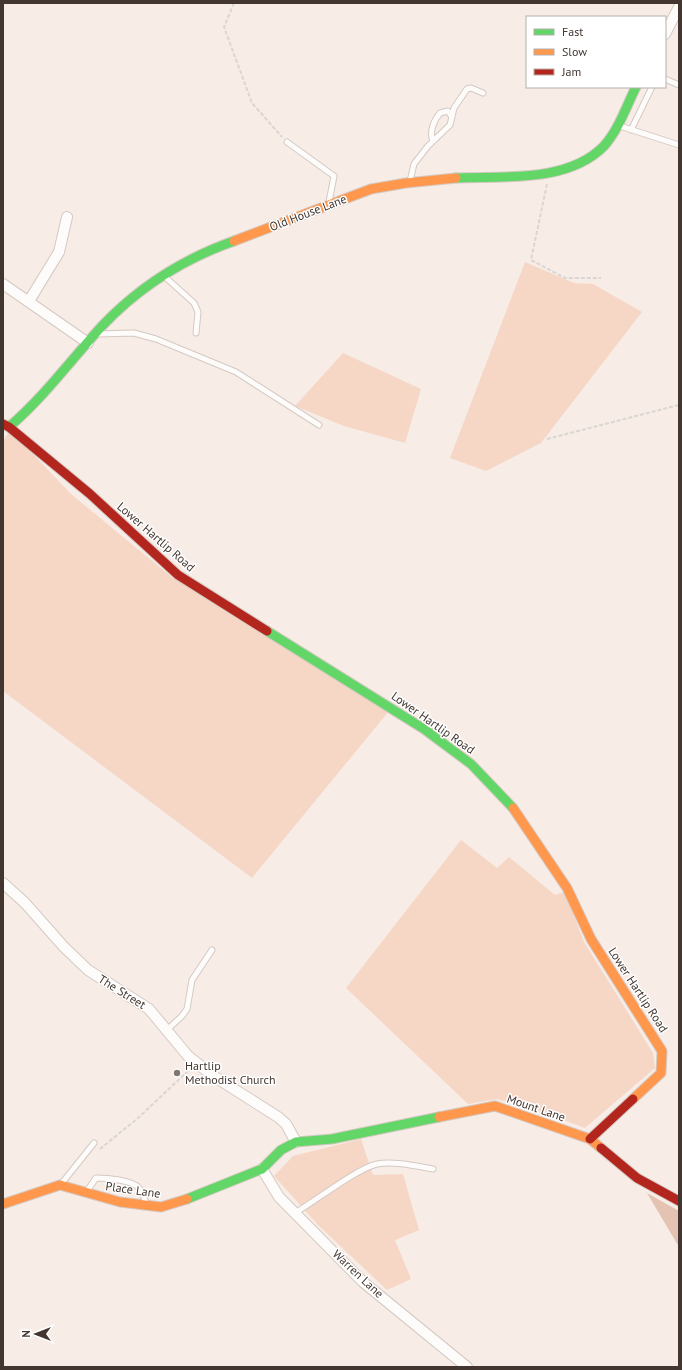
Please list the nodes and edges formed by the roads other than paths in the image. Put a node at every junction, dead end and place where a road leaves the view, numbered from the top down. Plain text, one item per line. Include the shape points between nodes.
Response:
1 (679, 7) edge
2 (666, 32) edge
3 (666, 79) edge
4 (679, 85) edge
5 (636, 88) edge
6 (652, 88) edge
7 (483, 93) dead end
8 (452, 117) junction
9 (619, 125) junction
10 (631, 130) junction
11 (433, 141) junction
12 (287, 142) road end
13 (679, 145) edge
14 (410, 182) junction
15 (328, 205) junction
16 (67, 217) dead end
17 (163, 276) junction
18 (3, 284) edge
19 (29, 301) junction
20 (95, 334) junction
21 (196, 334) dead end
22 (88, 343) junction
23 (6, 425) edge
24 (319, 425) dead end
25 (3, 883) edge
26 (212, 950) dead end
27 (167, 1030) junction
28 (590, 1139) junction
29 (296, 1142) junction
30 (94, 1143) dead end
31 (262, 1169) junction
32 (433, 1169) dead end
33 (60, 1186) junction
34 (85, 1194) junction
35 (679, 1201) edge
36 (3, 1204) edge
37 (146, 1206) junction
38 (295, 1213) junction
39 (467, 1367) edge

1 - 2 street
3 - 4 lane
5 - 9 street, Old House Lane
6 - 10 lane
7 - 8 lane via 467,89 458,101
8 - 11 lane via 451,124 445,132
8 - 11 lane via 448,111 440,113 431,133
9 - 10 lane
9 - 14 street, Old House Lane via 609,142 597,152 584,160 550,171 516,176
10 - 13 lane
11 - 14 lane via 414,164
12 - 15 lane via 334,176
14 - 15 street, Old House Lane via 379,187
15 - 17 street, Old House Lane via 204,251
16 - 19 street via 59,252
17 - 20 street, Old House Lane via 116,311
17 - 21 lane via 194,303 198,312
18 - 19 street
19 - 22 street
20 - 22 street, Old House Lane
20 - 24 lane via 134,333 156,339 229,369
22 - 23 street, Old House Lane via 21,417
23 - 28 street, Lower Hartlip Road via 90,494 178,575 424,729 471,764 509,802 567,888 591,939 662,1051 661,1073
25 - 27 street, The Street via 88,970 149,1009
26 - 27 lane via 192,980 187,1009
27 - 29 street, The Street via 179,1047 196,1063 278,1117 286,1124
28 - 29 street, Mount Lane via 495,1106 332,1139
28 - 35 street, Mount Lane via 637,1178
29 - 31 street, Place Lane via 281,1150
30 - 33 lane
31 - 37 street, Place Lane via 181,1201 161,1207
31 - 38 street, Warren Lane via 279,1197
32 - 38 lane via 411,1165 372,1166
33 - 34 street, Place Lane
33 - 36 street
34 - 37 street, Place Lane
34 - 37 lane via 96,1178 106,1178 134,1184 140,1189
38 - 39 street, Warren Lane via 363,1282

